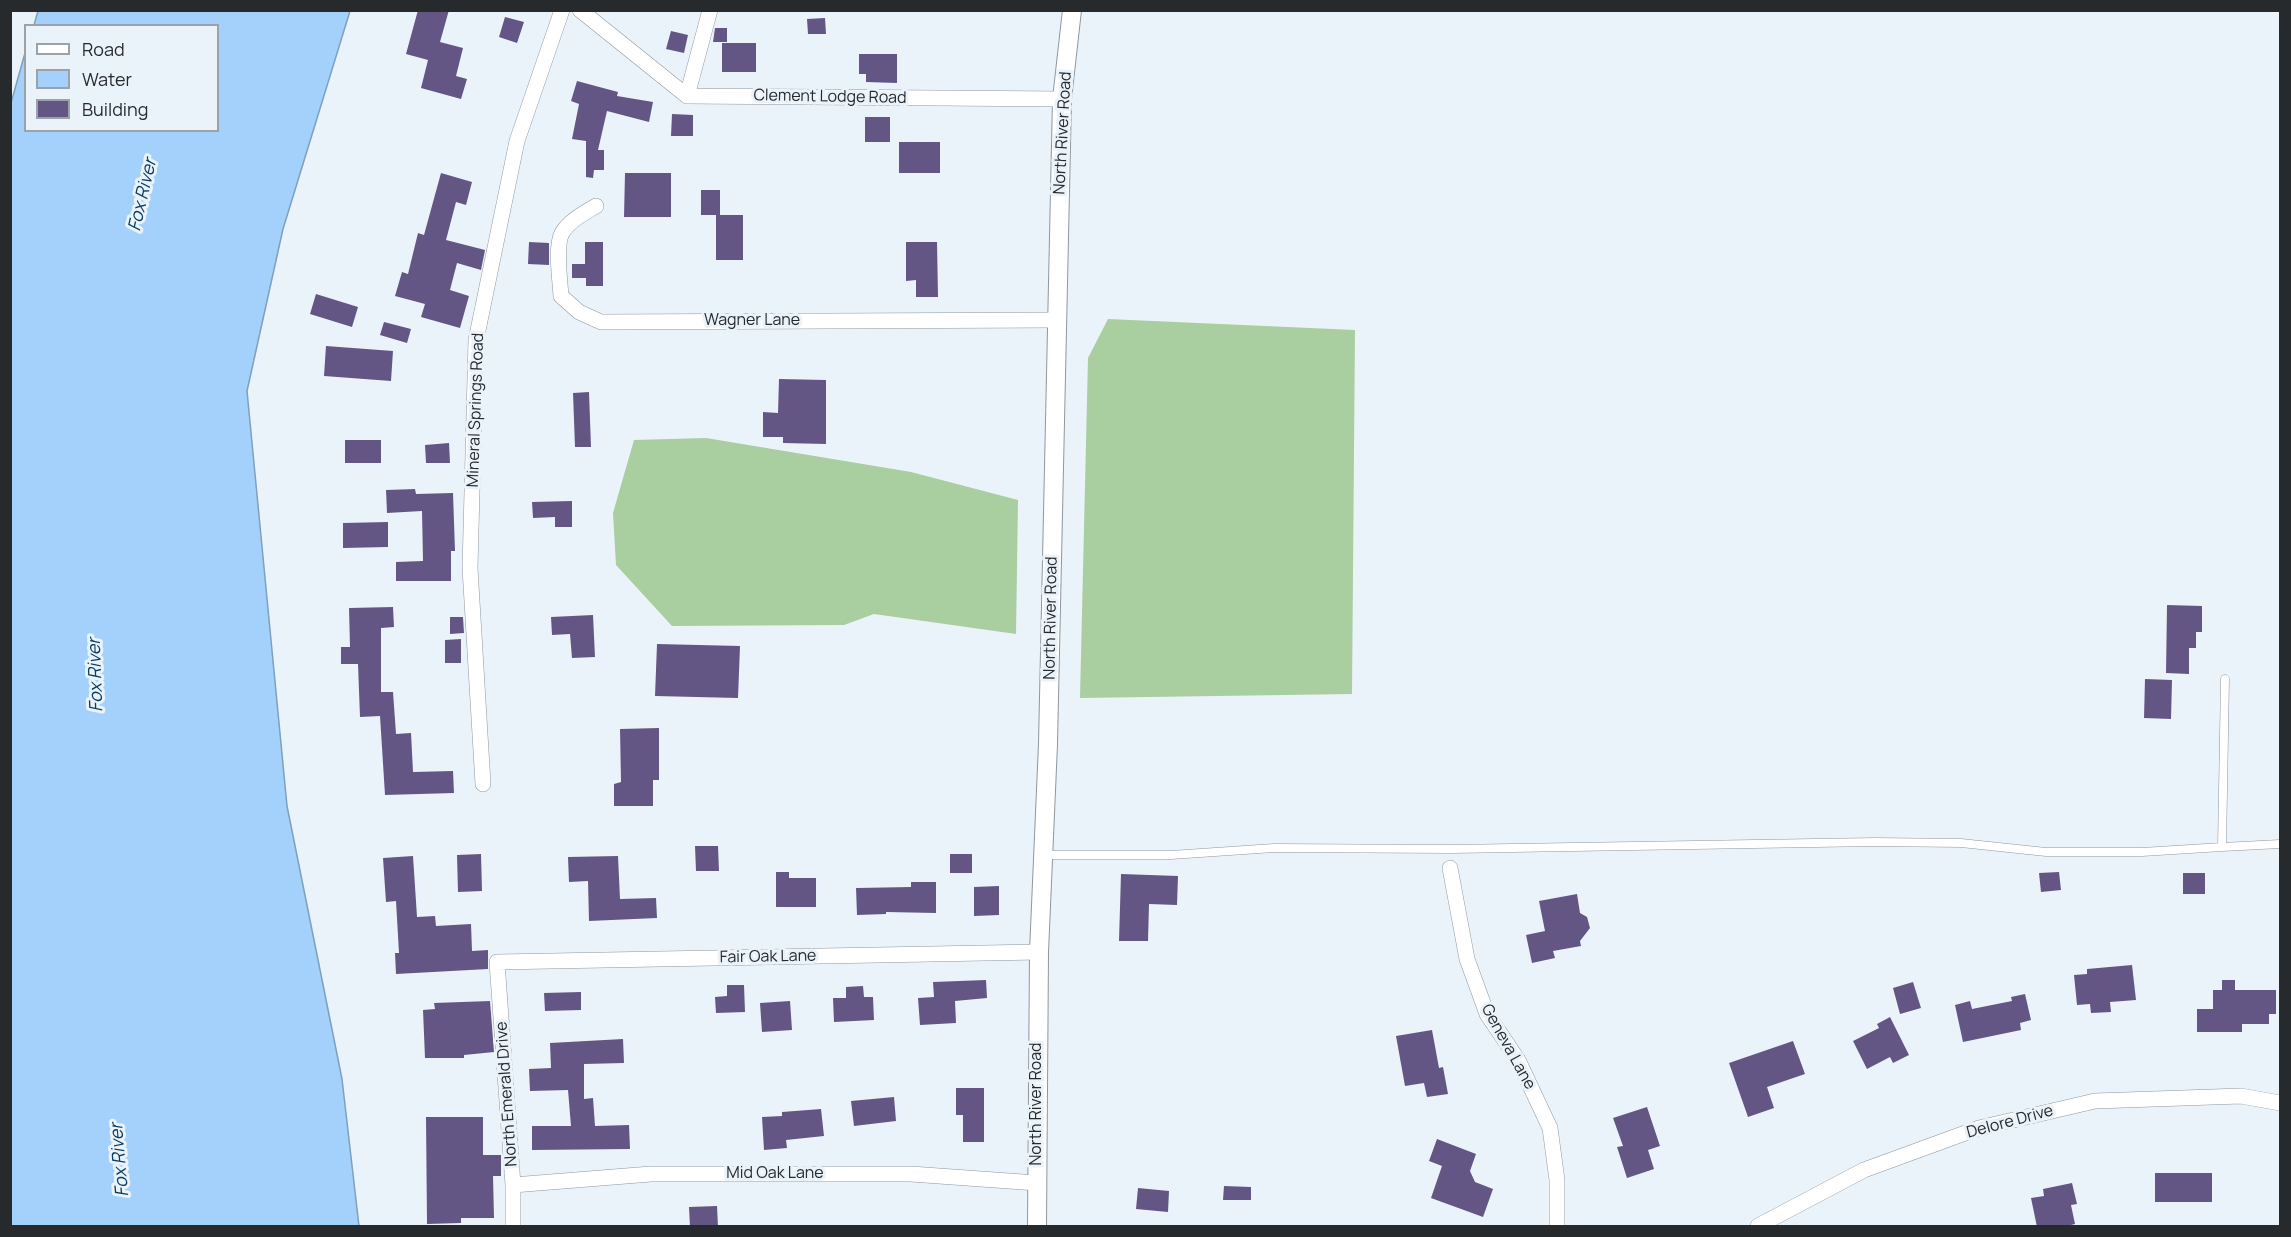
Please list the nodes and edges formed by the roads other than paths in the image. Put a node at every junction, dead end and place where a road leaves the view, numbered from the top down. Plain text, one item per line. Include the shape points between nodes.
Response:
1 (562, 10) edge
2 (580, 10) edge
3 (710, 10) edge
4 (1072, 10) edge
5 (687, 96) junction
6 (1062, 99) junction
7 (596, 206) dead end
8 (1057, 320) junction
9 (2225, 679) dead end
10 (483, 784) dead end
11 (2280, 844) edge
12 (2222, 847) junction
13 (1045, 855) junction
14 (1450, 868) dead end
15 (1039, 952) junction
16 (497, 962) joint
17 (2280, 1102) edge
18 (1037, 1183) junction
19 (513, 1185) junction
20 (513, 1227) edge
21 (1037, 1227) edge
22 (1557, 1227) edge
23 (1758, 1227) edge

1 - 10 street, Mineral Springs Road via 517,141 476,340 470,568
2 - 5 street
3 - 5 street
4 - 6 street, North River Road
5 - 6 street, Clement Lodge Road
6 - 8 street, North River Road
7 - 8 street, Wagner Lane via 561,234 559,258 561,296 579,312 601,322
8 - 13 street, North River Road
9 - 12 lane
11 - 12 lane
12 - 13 lane via 2046,852 1961,843 1863,842 1274,848 1171,855
13 - 15 street, North River Road
14 - 22 street, Geneva Lane via 1467,959 1486,1014 1518,1060 1550,1128 1557,1180
15 - 16 street, Fair Oak Lane
15 - 18 street, North River Road
16 - 19 street, North Emerald Drive
17 - 23 street, Delore Drive via 2241,1096 2095,1101 1979,1128 1864,1170
18 - 19 street, Mid Oak Lane via 911,1174 651,1174
18 - 21 street, North River Road
19 - 20 street, North Emerald Drive

